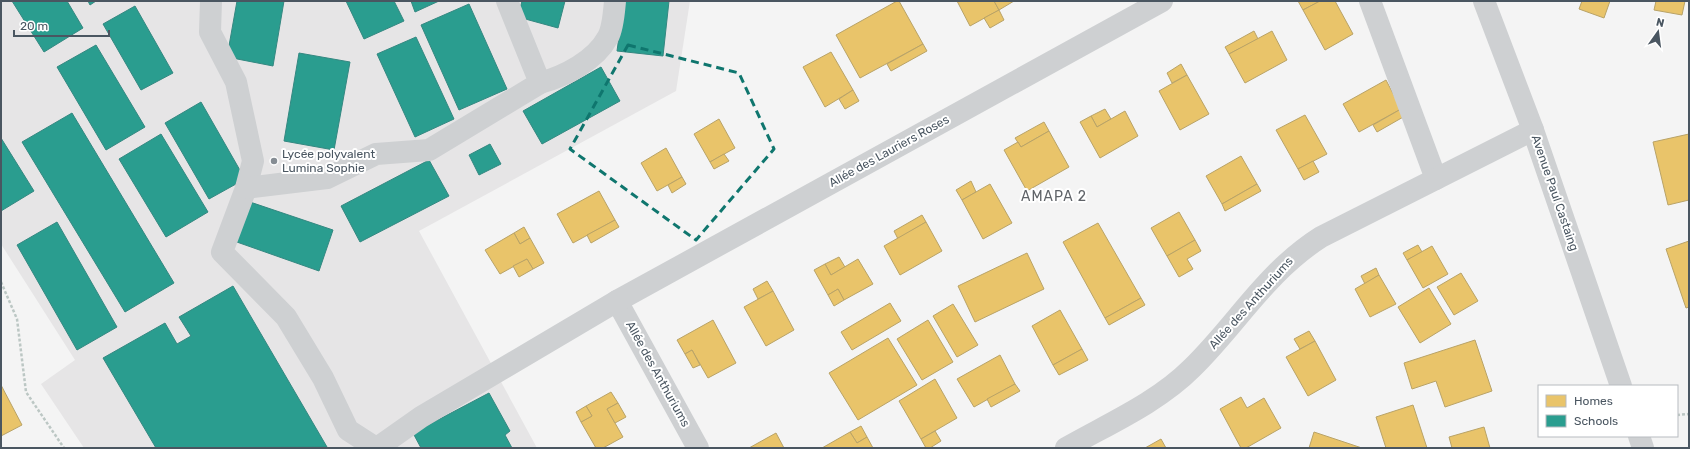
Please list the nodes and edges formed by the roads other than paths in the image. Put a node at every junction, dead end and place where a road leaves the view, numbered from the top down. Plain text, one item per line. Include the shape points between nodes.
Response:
1 (211, 1) edge
2 (507, 1) edge
3 (615, 1) edge
4 (1162, 1) edge
5 (1370, 1) edge
6 (1484, 1) edge
7 (540, 83) junction
8 (1533, 130) junction
9 (1436, 179) junction
10 (246, 188) junction
11 (617, 301) junction
12 (1622, 385) edge
13 (1639, 437) edge
14 (377, 448) edge
15 (698, 448) edge
16 (1066, 448) edge
17 (1643, 448) edge

1 - 10 street via 210,32 236,82 253,161
2 - 7 street
3 - 7 street via 608,36 596,53 560,78
4 - 11 street, Allée des Lauriers Roses
5 - 9 street
6 - 8 street, Avenue Paul Castaing
7 - 10 street via 429,150 376,154 327,178
8 - 9 street, Allée des Anthuriums
8 - 12 street, Avenue Paul Castaing
9 - 16 street, Allée des Anthuriums via 1300,250 1269,280 1209,350 1176,382 1152,399
10 - 14 street via 222,252 286,317 323,378 348,430
11 - 14 street, Allée des Lauriers Roses via 421,416
11 - 15 street, Allée des Anthuriums
13 - 17 street

